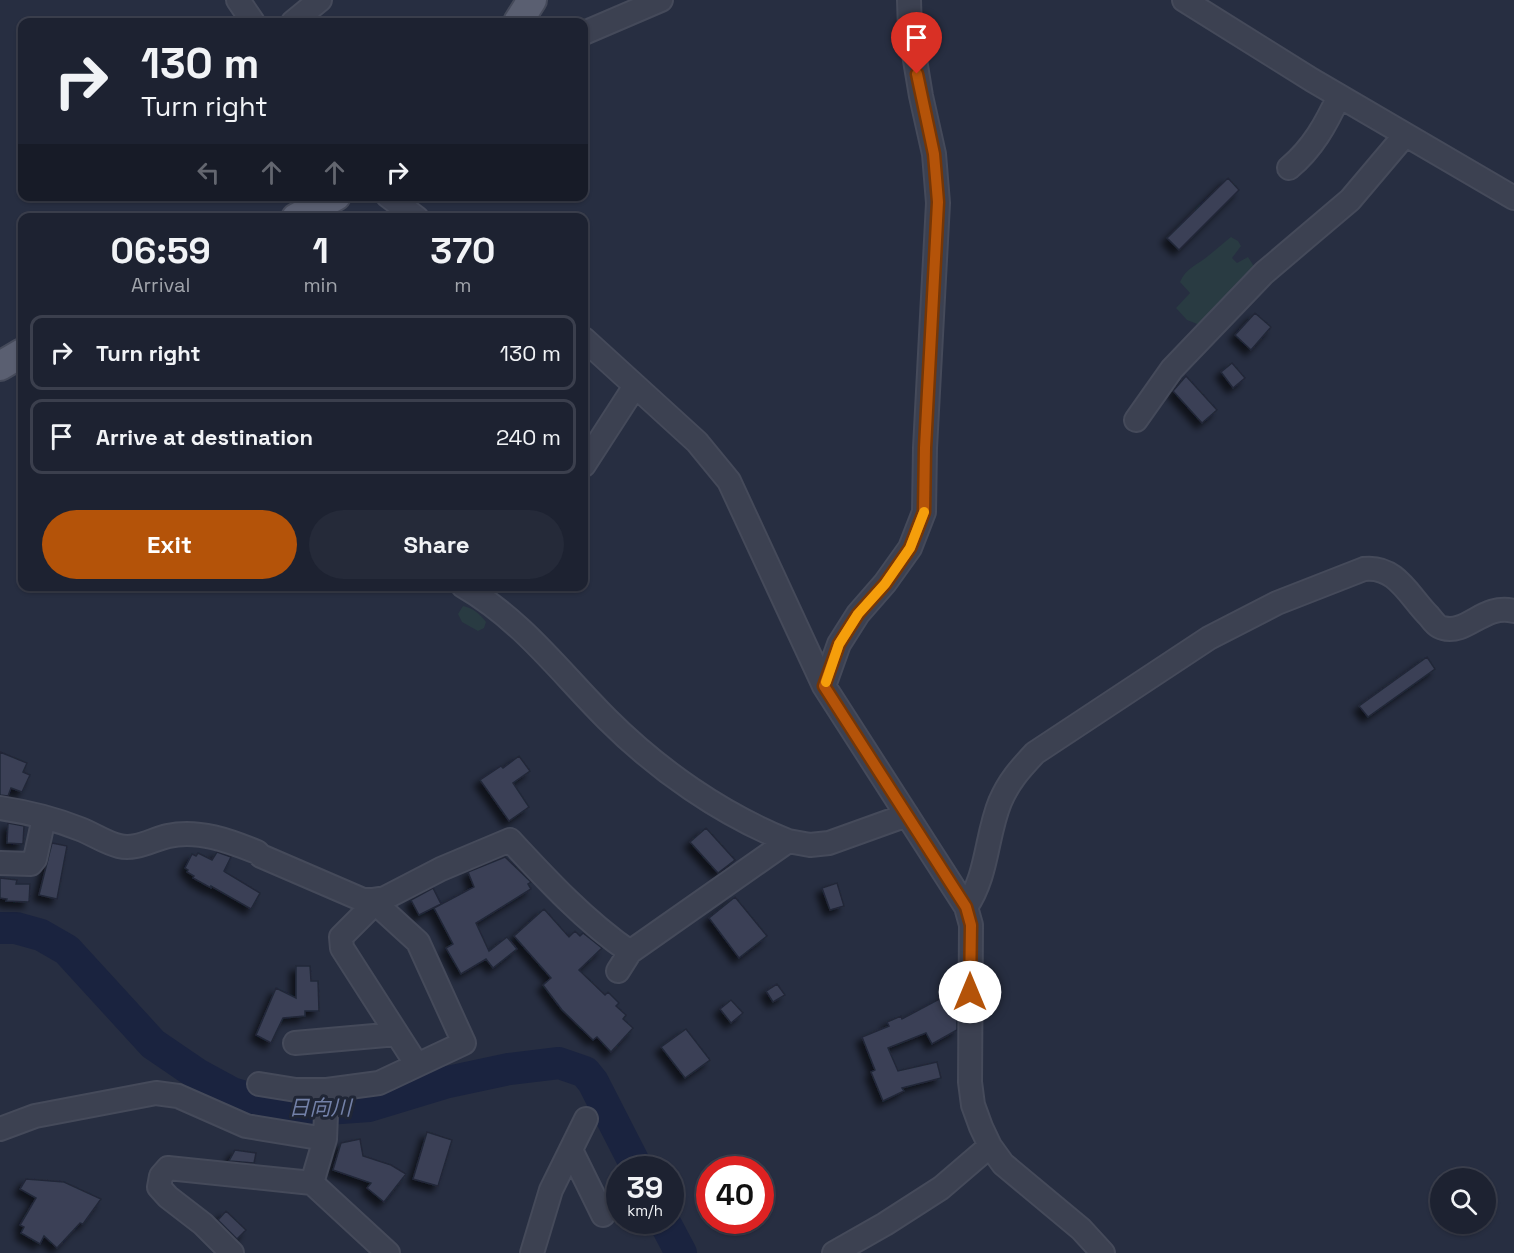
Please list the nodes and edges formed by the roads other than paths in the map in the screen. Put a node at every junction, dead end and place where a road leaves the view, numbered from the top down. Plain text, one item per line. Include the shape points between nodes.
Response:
1 (238, 0) edge
2 (320, 0) edge
3 (532, 0) edge
4 (661, 0) edge
5 (909, 0) edge
6 (1184, 0) edge
7 (251, 18) edge
8 (298, 18) edge
9 (521, 18) edge
10 (588, 31) edge
11 (1339, 96) junction
12 (1405, 135) junction
13 (1289, 168) dead end
14 (1514, 198) edge
15 (327, 201) edge
16 (395, 201) edge
17 (305, 213) edge
18 (410, 213) edge
19 (588, 343) edge
20 (635, 386) junction
21 (1136, 420) dead end
22 (588, 459) edge
23 (471, 591) edge
24 (1514, 611) edge
25 (824, 686) junction
26 (0, 808) edge
27 (907, 815) junction
28 (44, 818) junction
29 (788, 841) junction
30 (0, 863) edge
31 (373, 902) junction
32 (966, 907) junction
33 (630, 952) junction
34 (618, 971) dead end
35 (397, 1034) junction
36 (295, 1043) dead end
37 (417, 1065) junction
38 (259, 1084) dead end
39 (327, 1093) junction
40 (586, 1119) dead end
41 (0, 1129) edge
42 (325, 1136) junction
43 (990, 1146) junction
44 (571, 1150) junction
45 (312, 1183) junction
46 (603, 1215) dead end
47 (232, 1253) edge
48 (388, 1253) edge
49 (532, 1253) edge
50 (834, 1253) edge
51 (1103, 1253) edge

1 - 7 street
2 - 8 street
3 - 9 main road
4 - 10 street
5 - 25 street via 910,30 934,154 938,202 924,512 910,548 839,644
6 - 11 street
11 - 12 street
11 - 13 street via 1312,146
12 - 14 street
12 - 21 street via 1350,200 1264,273 1172,369
15 - 17 main road
16 - 18 street
19 - 20 street
20 - 22 street
20 - 25 street via 697,442 729,481
23 - 29 street via 504,613 646,755 689,788
24 - 32 street via 1498,609 1455,629 1445,629 1419,607 1395,576 1374,568 1300,593 1209,638 1035,753 1012,778 999,804 982,874
25 - 27 street
26 - 28 street
27 - 29 street via 829,843
27 - 32 street
28 - 30 street via 31,864
28 - 31 street via 118,846 134,847 191,834 220,839
29 - 33 street
31 - 33 street via 510,840 554,887
31 - 35 street via 341,937 342,948
31 - 37 street via 418,942 464,1043
32 - 43 street via 971,925 970,1082 973,1105
33 - 34 street
35 - 36 street
35 - 37 street
37 - 39 street via 379,1083
38 - 39 street
39 - 42 street
40 - 44 street
41 - 42 street via 35,1116 156,1094 178,1096 246,1126
42 - 45 street
43 - 50 street via 941,1188
43 - 51 street via 1003,1164 1081,1229
44 - 46 street
44 - 49 street via 551,1191
45 - 47 street via 168,1168 159,1187
45 - 48 street

